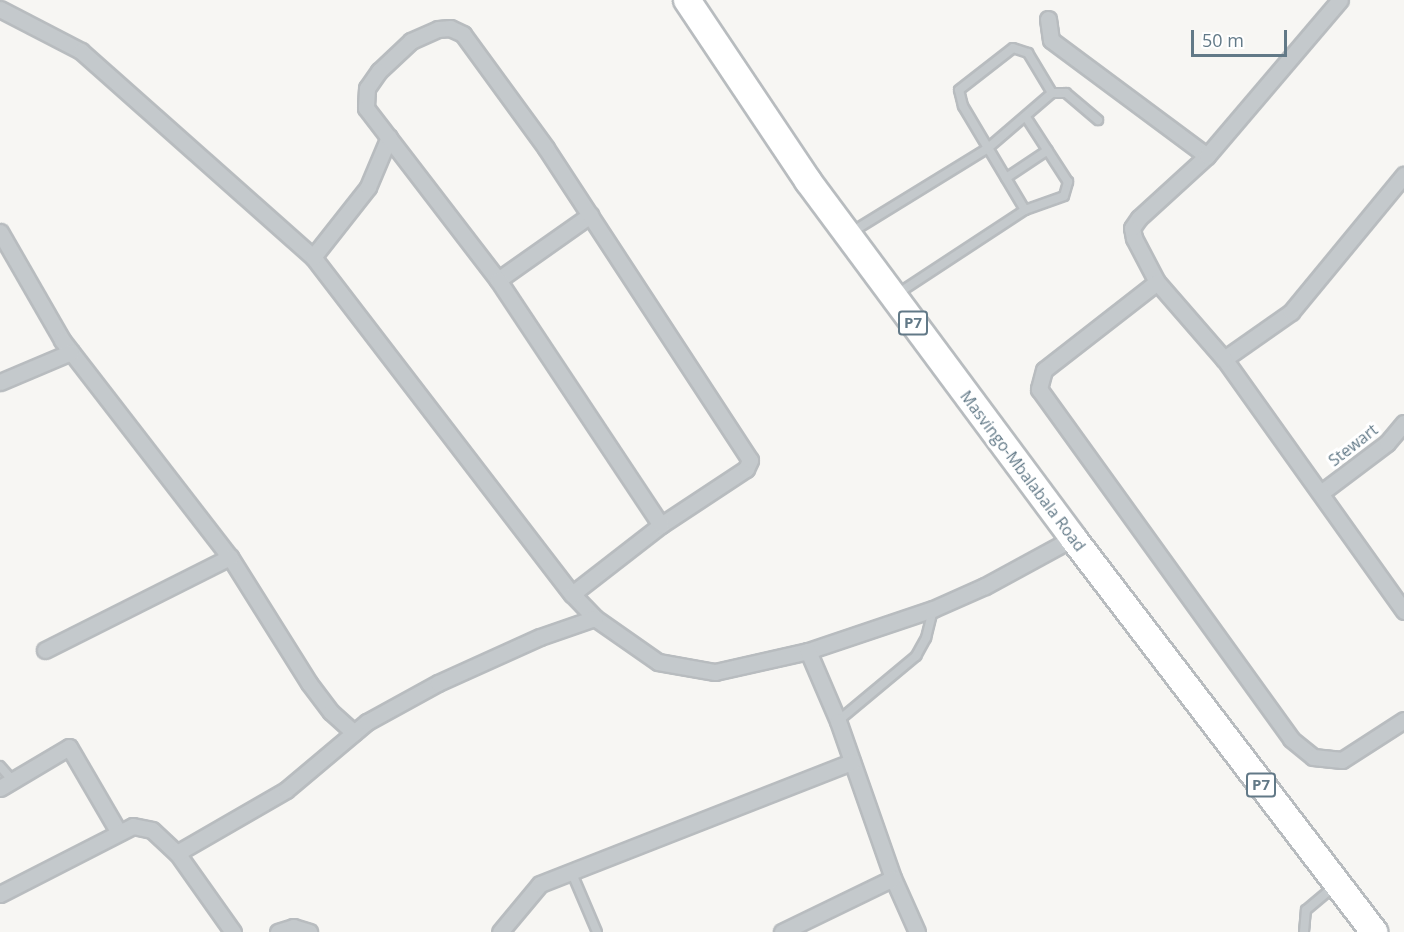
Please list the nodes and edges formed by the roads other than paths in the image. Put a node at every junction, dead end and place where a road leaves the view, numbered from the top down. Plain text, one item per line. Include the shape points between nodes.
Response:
1 (687, 0) edge
2 (1340, 0) edge
3 (0, 9) edge
4 (1048, 19) dead end
5 (1052, 93) junction
6 (1026, 117) junction
7 (1098, 120) dead end
8 (388, 137) junction
9 (988, 147) junction
10 (1048, 150) junction
11 (1207, 156) junction
12 (1404, 175) edge
13 (1006, 178) junction
14 (1025, 210) junction
15 (590, 215) junction
16 (0, 232) edge
17 (848, 235) junction
18 (313, 257) junction
19 (498, 280) junction
20 (1157, 282) junction
21 (893, 297) junction
22 (71, 352) junction
23 (1224, 359) junction
24 (0, 382) edge
25 (1404, 423) edge
26 (1322, 492) junction
27 (661, 525) junction
28 (1073, 538) junction
29 (230, 557) junction
30 (572, 594) junction
31 (933, 609) junction
32 (1404, 611) edge
33 (595, 618) junction
34 (45, 650) dead end
35 (808, 651) junction
36 (838, 721) junction
37 (1401, 728) edge
38 (354, 733) junction
39 (852, 762) junction
40 (0, 766) edge
41 (6, 784) edge
42 (119, 833) junction
43 (177, 853) junction
44 (571, 871) junction
45 (893, 878) junction
46 (1337, 884) junction
47 (0, 894) edge
48 (233, 932) edge
49 (278, 932) edge
50 (309, 932) edge
51 (500, 932) edge
52 (597, 932) edge
53 (782, 932) edge
54 (917, 932) edge
55 (1304, 932) edge
56 (1374, 932) edge

1 - 17 highway, Masvingo-Mbalabala Road / P7
2 - 11 street
3 - 18 street via 81,51
4 - 11 street via 1051,40
5 - 6 lane
5 - 7 lane via 1066,93
5 - 9 lane via 1021,48 1013,48 964,84 959,90 963,106
6 - 9 lane
6 - 10 lane
8 - 15 street via 366,108 368,88 379,71 411,41 450,28 470,43
8 - 18 street via 368,187
8 - 19 street
9 - 13 lane
9 - 17 lane
10 - 13 lane
10 - 14 lane via 1068,182 1064,196
11 - 20 street via 1132,228
12 - 23 street via 1291,312
13 - 14 lane
14 - 21 lane
15 - 19 street
15 - 27 street via 750,460 746,469
16 - 22 street
17 - 21 highway, Masvingo-Mbalabala Road / P7
18 - 30 street
19 - 27 street
20 - 23 street
20 - 37 street via 1059,356 1044,370 1039,389 1291,739 1313,757 1342,760
21 - 28 highway, Masvingo-Mbalabala Road / P7
22 - 24 street
22 - 29 street
23 - 26 street
25 - 26 street, Stewart via 1388,443
26 - 32 street
27 - 30 street
28 - 31 street via 985,586
28 - 46 highway, Masvingo-Mbalabala Road / P7
29 - 34 street
29 - 38 street via 309,683 331,712
30 - 33 street
31 - 35 street
31 - 36 lane via 926,638 916,656
33 - 35 street via 658,662 683,669 715,672
33 - 38 street via 540,637 438,682
35 - 36 street
36 - 39 street
38 - 43 street via 286,790
39 - 44 street
39 - 45 street
40 - 41 lane
41 - 42 street via 69,747
42 - 43 street via 133,826 152,830
42 - 47 street
43 - 48 street
44 - 51 street via 540,884
44 - 52 lane
45 - 53 street
45 - 54 street
46 - 55 lane via 1306,910
46 - 56 highway, Masvingo-Mbalabala Road / P7
49 - 50 street via 293,927

